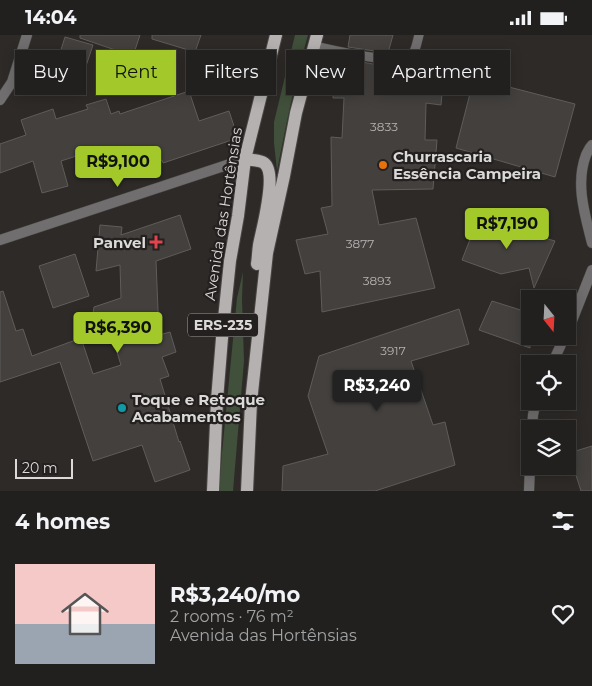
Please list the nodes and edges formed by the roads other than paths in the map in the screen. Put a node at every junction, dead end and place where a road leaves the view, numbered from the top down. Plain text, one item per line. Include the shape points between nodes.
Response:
1 (27, 35) edge
2 (276, 35) edge
3 (419, 35) edge
4 (315, 41) edge
5 (0, 100) edge
6 (592, 145) edge
7 (245, 159) junction
8 (0, 240) edge
9 (592, 243) edge
10 (592, 270) edge
11 (576, 311) edge
12 (257, 347) junction
13 (530, 475) edge
14 (213, 491) edge
15 (246, 491) edge
16 (529, 491) edge

1 - 5 street via 12,82
2 - 7 main road, Avenida das Hortênsias / ERS-235
3 - 4 lane via 414,54 401,59 373,57
4 - 12 main road, ERS-235 via 296,113 267,253
6 - 9 street via 581,179
7 - 8 street
7 - 12 main road via 263,163 270,177 255,291
7 - 14 main road, Avenida das Hortênsias / ERS-235 via 222,338
10 - 11 street
12 - 15 main road, ERS-235
13 - 16 street

